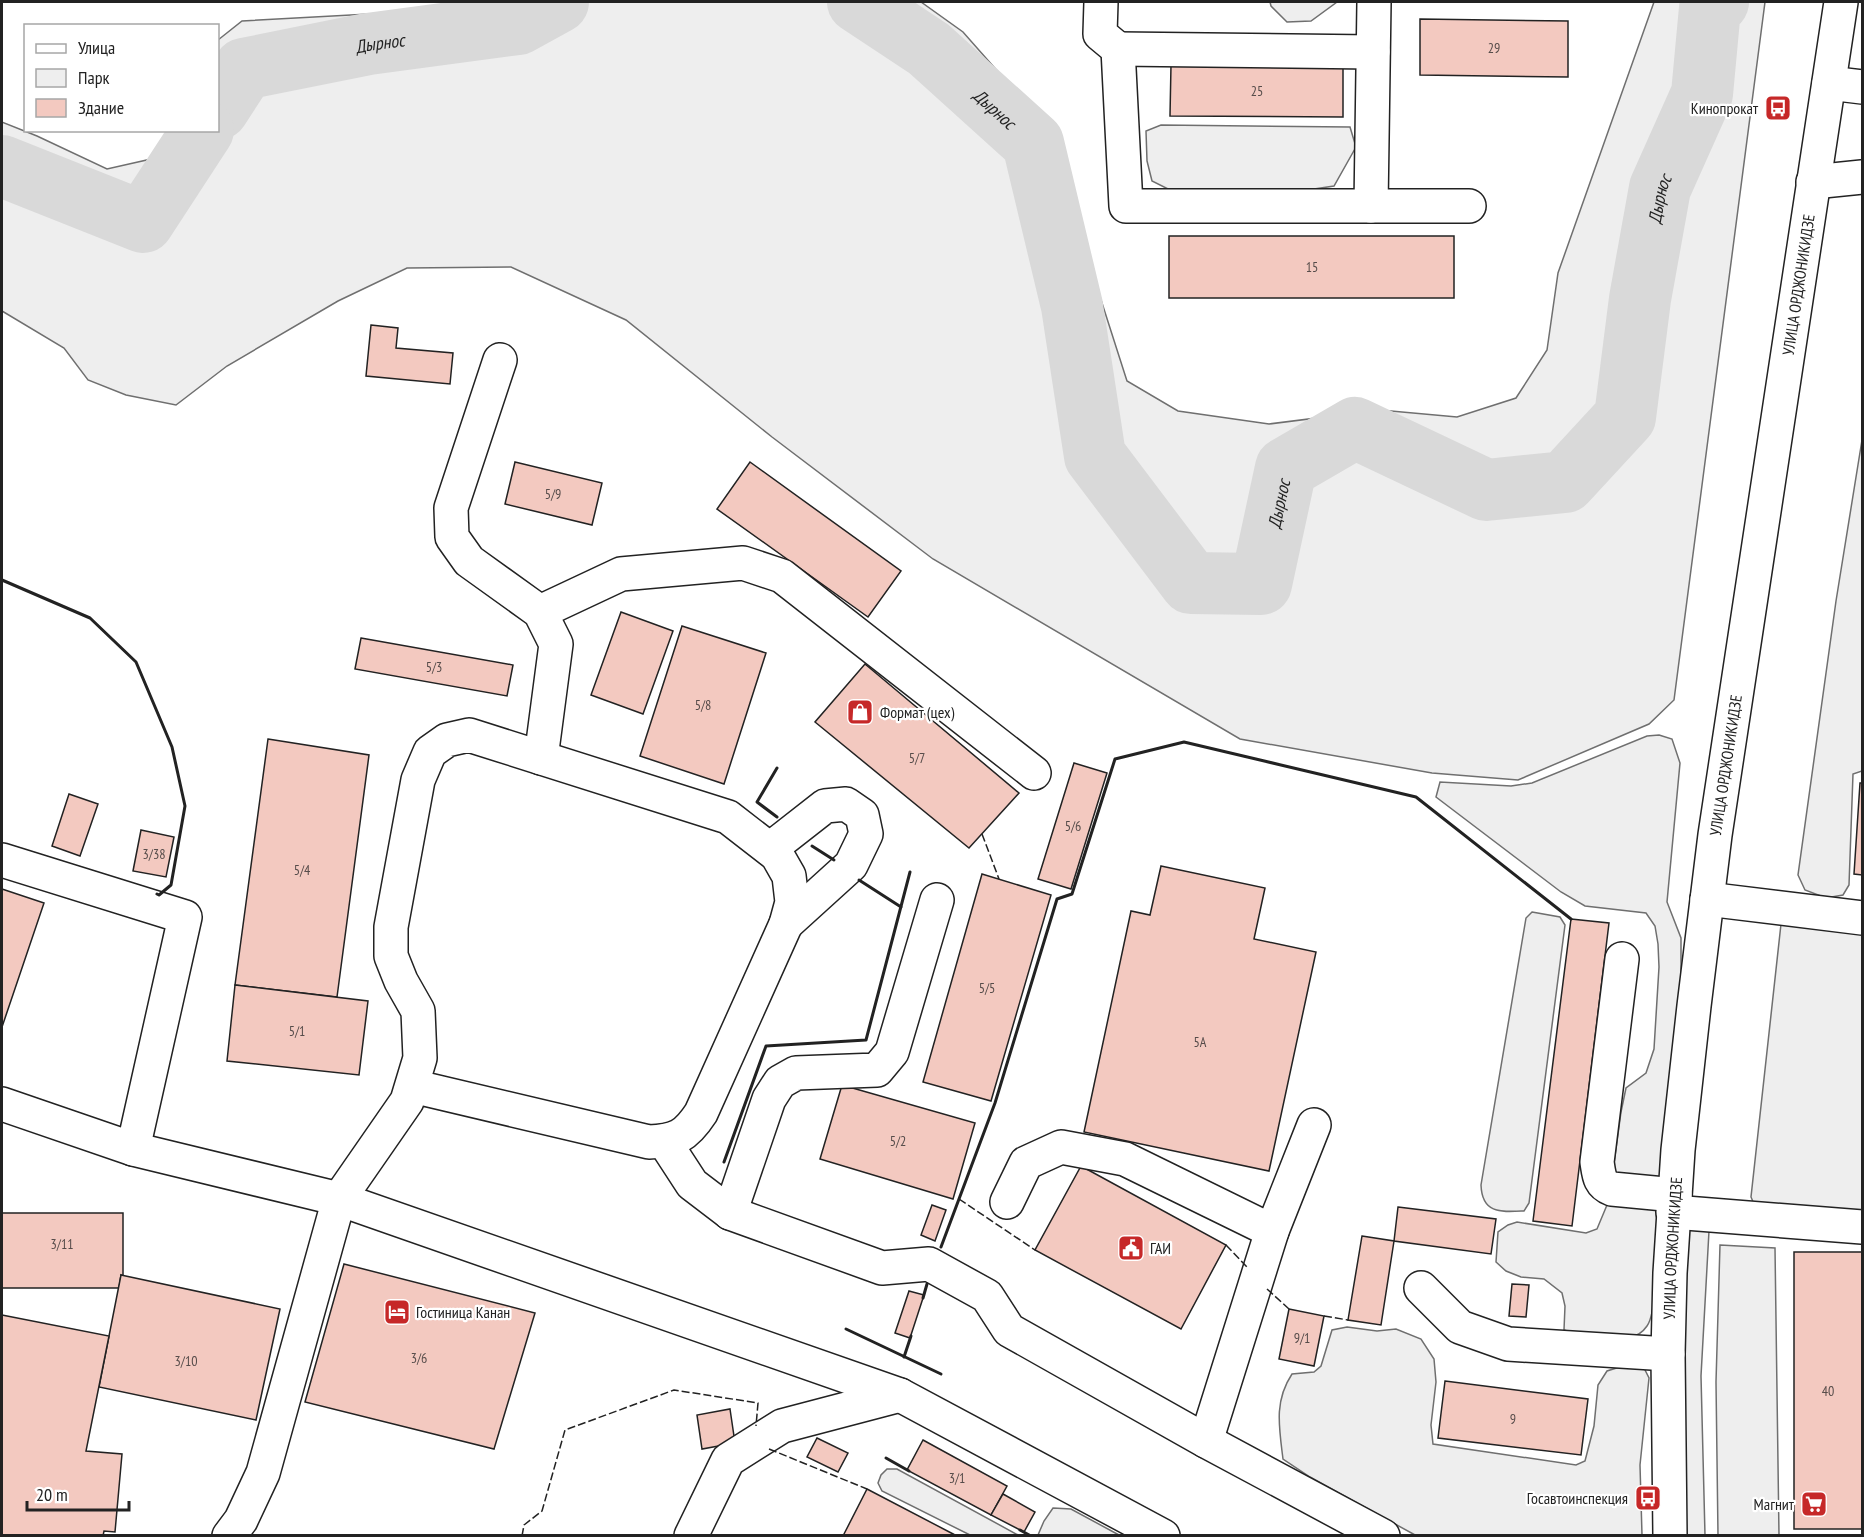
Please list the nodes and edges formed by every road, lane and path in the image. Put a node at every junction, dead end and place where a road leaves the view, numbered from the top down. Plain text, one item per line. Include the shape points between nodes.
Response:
1 (1101, 2) edge
2 (1374, 2) edge
3 (1841, 2) edge
4 (1118, 49) junction
5 (1373, 52) junction
6 (1828, 83) junction
7 (1863, 87) edge
8 (1863, 177) edge
9 (1813, 182) junction
10 (1371, 206) junction
11 (1469, 206) dead end
12 (500, 360) dead end
13 (540, 612) junction
14 (541, 758) junction
15 (1034, 773) dead end
16 (770, 849) junction
17 (2, 860) edge
18 (937, 900) dead end
19 (1707, 900) junction
20 (1863, 918) edge
21 (786, 924) junction
22 (1622, 959) dead end
23 (412, 1086) junction
24 (2, 1104) edge
25 (1314, 1125) dead end
26 (664, 1142) junction
27 (133, 1149) junction
28 (339, 1199) junction
29 (1006, 1202) dead end
30 (1674, 1203) junction
31 (730, 1213) junction
32 (1863, 1227) edge
33 (1272, 1231) junction
34 (1421, 1288) dead end
35 (1668, 1354) junction
36 (900, 1395) junction
37 (1206, 1441) junction
38 (229, 1536) edge
39 (691, 1536) edge
40 (1163, 1536) edge
41 (1383, 1536) edge
42 (1670, 1536) edge

1 - 4 main road via 1100,34
2 - 5 main road
3 - 6 main road, УЛИЦА ОРДЖОНИКИДЗЕ
4 - 5 main road
4 - 10 main road via 1126,206
5 - 10 main road
6 - 7 main road
6 - 9 main road, УЛИЦА ОРДЖОНИКИДЗЕ
8 - 9 main road
9 - 19 main road, УЛИЦА ОРДЖОНИКИДЗЕ
10 - 11 main road
12 - 13 main road via 451,508 452,537 469,561
13 - 14 main road via 556,644
13 - 15 main road via 621,574 743,563 782,576
14 - 16 main road via 728,817
14 - 23 main road via 469,735 447,740 430,752 418,780 391,927 391,956 418,1011 420,1058
16 - 21 main road via 789,876 792,902
16 - 21 main road via 825,806 846,804 862,815 866,834 851,865
17 - 27 main road via 185,917
18 - 31 main road via 892,1052 877,1070 796,1073 780,1082 769,1099
19 - 20 main road
19 - 30 main road, УЛИЦА ОРДЖОНИКИДЗЕ
21 - 26 main road via 701,1113 691,1128
22 - 30 main road via 1597,1162 1600,1180 1612,1189
23 - 26 main road via 649,1142
23 - 28 main road via 407,1101
24 - 27 main road
25 - 33 main road
26 - 31 main road via 692,1184
27 - 28 main road
28 - 36 main road
28 - 38 main road via 263,1473
29 - 33 main road via 1026,1163 1060,1147 1125,1159
30 - 32 main road
30 - 35 main road, УЛИЦА ОРДЖОНИКИДЗЕ
31 - 37 main road via 882,1268 929,1264 987,1296 1009,1330
33 - 37 main road
34 - 35 main road via 1460,1327 1508,1344
35 - 42 main road, УЛИЦА ОРДЖОНИКИДЗЕ
36 - 39 main road via 782,1426 728,1460
36 - 40 main road
37 - 41 main road

